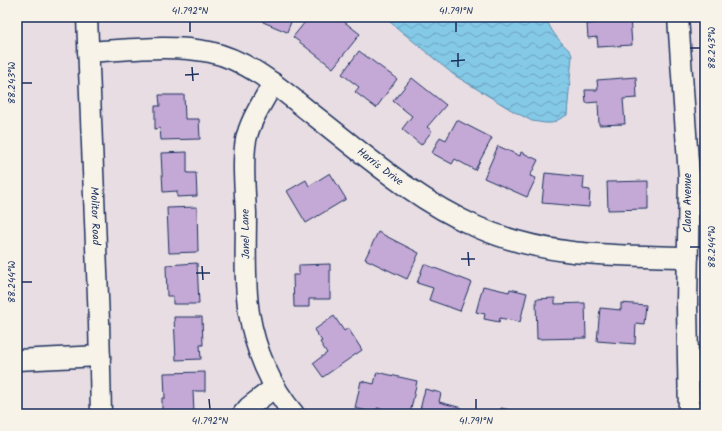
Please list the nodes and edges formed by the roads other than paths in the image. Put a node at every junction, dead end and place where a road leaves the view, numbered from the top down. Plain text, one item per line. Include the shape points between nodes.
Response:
1 (87, 17) edge
2 (678, 17) edge
3 (88, 52) junction
4 (273, 84) junction
5 (688, 257) junction
6 (100, 356) junction
7 (17, 360) edge
8 (275, 387) junction
9 (101, 414) edge
10 (243, 414) edge
11 (294, 414) edge
12 (689, 414) edge

1 - 3 street, Molitor Road
2 - 5 street, Clara Avenue via 689,177
3 - 4 street, Harris Drive via 171,48 211,52 246,66
3 - 6 street, Molitor Road
4 - 5 street, Harris Drive via 421,197 481,229 537,247 571,252
4 - 8 street, Janel Lane via 250,124 245,141 244,165 249,313 257,346
5 - 12 street, Clara Avenue
6 - 7 street
6 - 9 street, Molitor Road
8 - 10 street
8 - 11 street, Janel Lane

